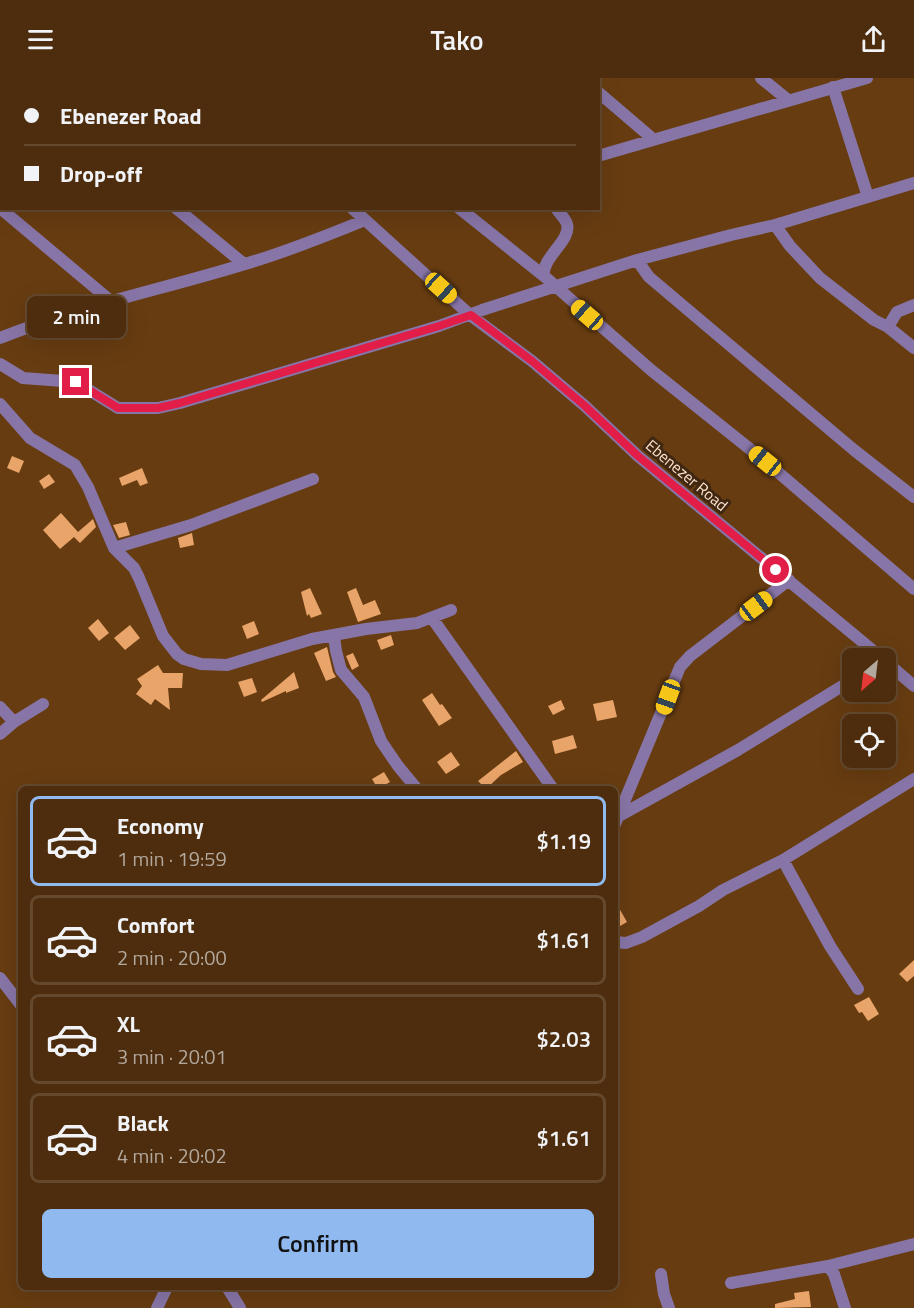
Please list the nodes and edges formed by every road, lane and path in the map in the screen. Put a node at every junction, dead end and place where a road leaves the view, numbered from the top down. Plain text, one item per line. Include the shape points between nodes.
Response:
1 (760, 78) edge
2 (867, 78) edge
3 (833, 87) junction
4 (600, 94) edge
5 (788, 100) junction
6 (653, 139) junction
7 (600, 155) edge
8 (914, 183) edge
9 (868, 197) junction
10 (2, 210) edge
11 (178, 210) edge
12 (354, 210) edge
13 (462, 210) edge
14 (557, 210) edge
15 (365, 220) junction
16 (775, 225) junction
17 (637, 260) junction
18 (244, 264) junction
19 (544, 276) junction
20 (555, 287) junction
21 (112, 302) junction
22 (914, 305) edge
23 (471, 315) junction
24 (888, 327) junction
25 (0, 338) edge
26 (914, 348) edge
27 (0, 364) edge
28 (0, 404) edge
29 (313, 479) dead end
30 (914, 497) edge
31 (114, 548) junction
32 (789, 580) junction
33 (914, 589) edge
34 (451, 610) dead end
35 (432, 618) junction
36 (334, 636) junction
37 (870, 648) edge
38 (896, 670) edge
39 (842, 686) edge
40 (914, 686) edge
41 (44, 704) dead end
42 (0, 707) edge
43 (14, 722) junction
44 (0, 734) edge
45 (914, 779) edge
46 (415, 786) edge
47 (551, 786) edge
48 (618, 818) edge
49 (618, 819) edge
50 (783, 860) junction
51 (618, 942) edge
52 (0, 978) edge
53 (858, 989) dead end
54 (18, 1001) edge
55 (914, 1244) edge
56 (828, 1266) junction
57 (661, 1274) dead end
58 (731, 1283) dead end
59 (165, 1290) edge
60 (229, 1290) edge
61 (157, 1308) edge
62 (240, 1308) edge
63 (669, 1308) edge
64 (845, 1308) edge

1 - 5 street
2 - 3 street
3 - 5 street
3 - 9 street
4 - 6 street
5 - 6 street
6 - 7 street
8 - 9 street
9 - 16 street
10 - 21 street
11 - 18 street
12 - 15 street, Ebenezer Road
13 - 19 street
14 - 19 street via 568,229 545,265
15 - 18 street
15 - 23 street, Ebenezer Road
16 - 17 street
16 - 24 street via 820,278
17 - 20 street
17 - 30 street via 649,277
18 - 21 street
19 - 20 street
20 - 23 street
20 - 33 street
21 - 25 street
22 - 24 street via 897,312
23 - 27 street via 158,408 118,408 76,382 23,378
23 - 32 street, Ebenezer Road via 532,361 646,463
24 - 26 street
28 - 31 street via 30,438 75,465
29 - 31 street via 191,525
31 - 36 street via 134,568 163,636 184,659 227,665
32 - 37 street, Ebenezer Road
32 - 48 street via 680,667
34 - 35 street
35 - 36 street
35 - 47 street
36 - 46 street via 341,670 364,697 381,741
38 - 40 street, Ebenezer Road
39 - 49 street
41 - 43 street
42 - 43 street
43 - 44 street
45 - 50 street
50 - 51 street via 642,937
50 - 53 street
52 - 54 street
55 - 56 street
56 - 58 street
56 - 64 street
57 - 63 street
59 - 61 street
60 - 62 street

